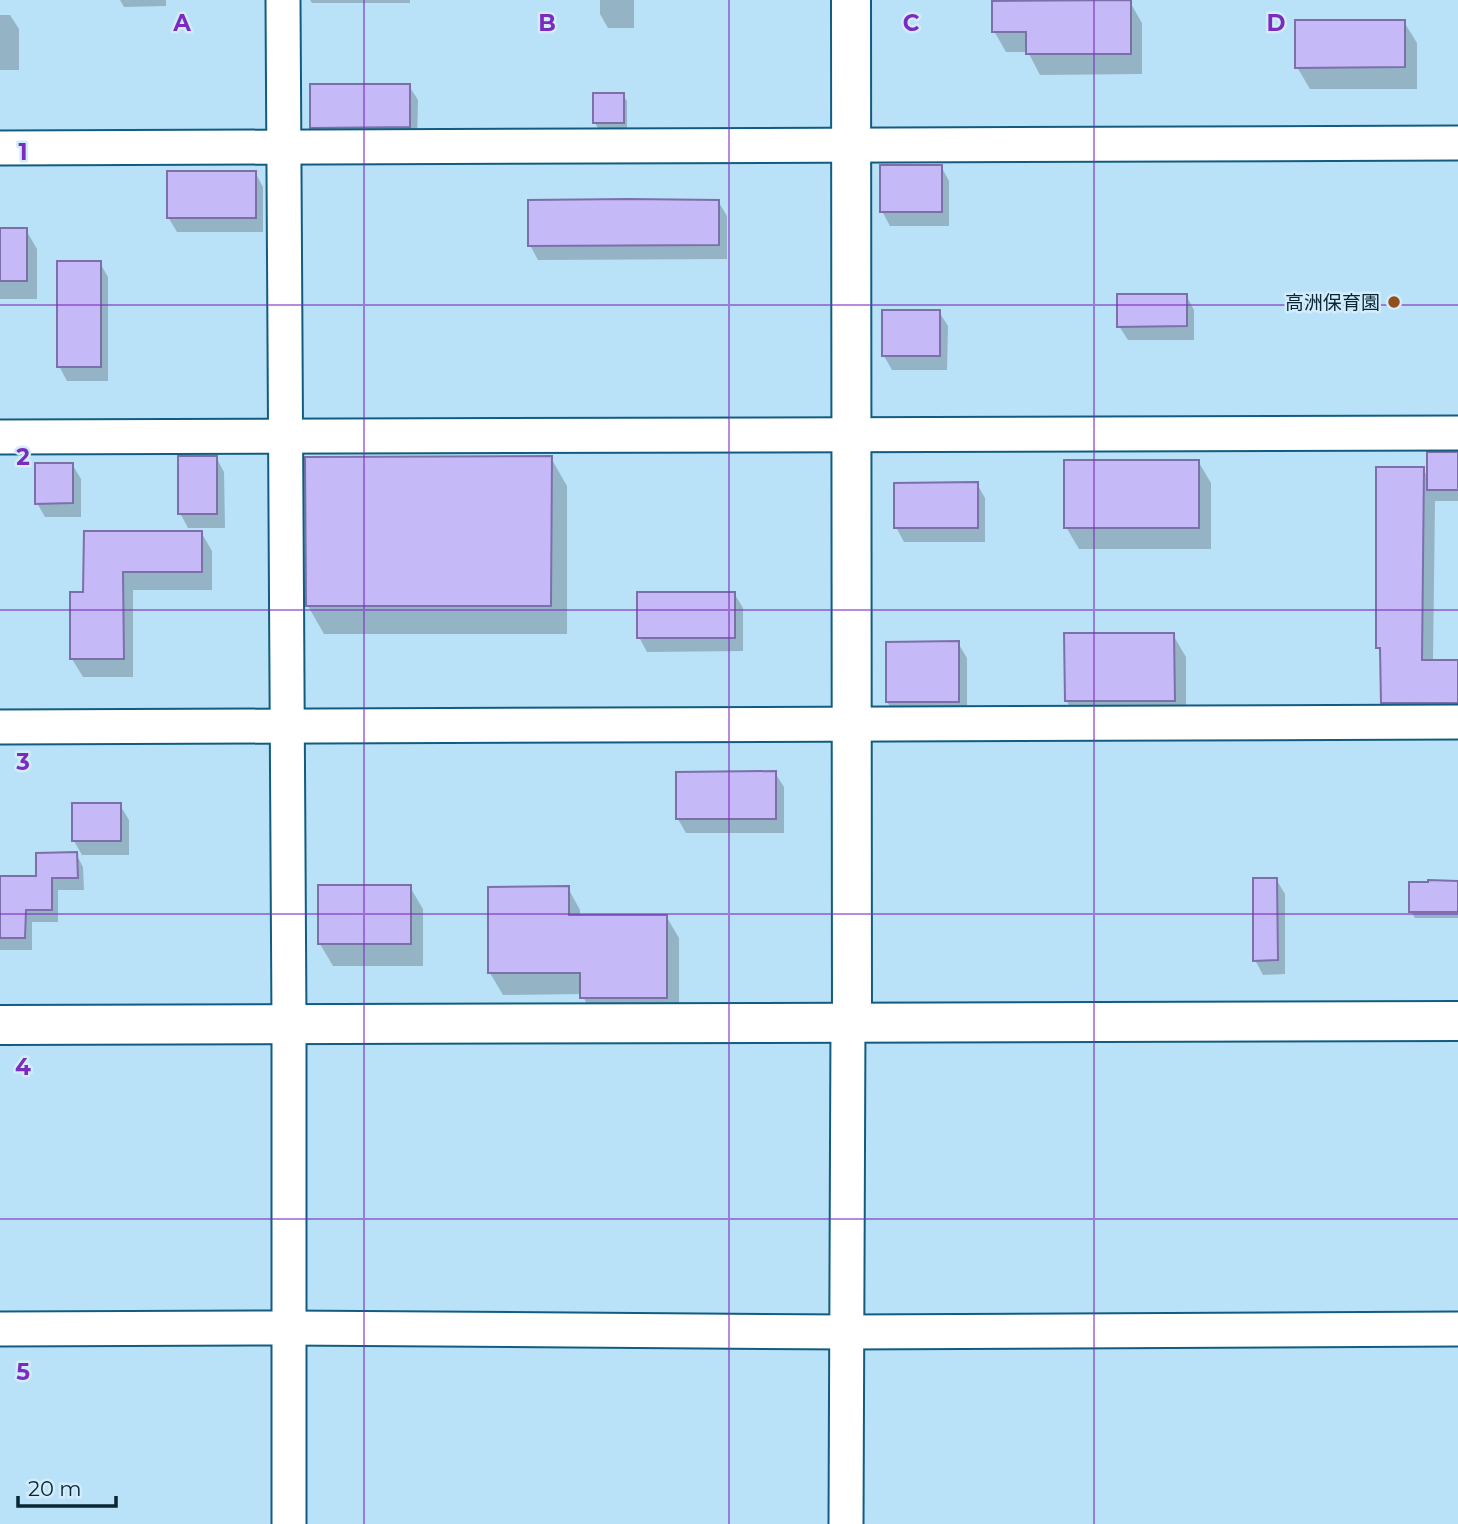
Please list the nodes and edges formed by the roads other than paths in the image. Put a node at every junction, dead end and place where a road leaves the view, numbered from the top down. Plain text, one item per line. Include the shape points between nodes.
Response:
1 (283, 0) edge
2 (851, 0) edge
3 (1458, 143) edge
4 (851, 145) junction
5 (283, 147) junction
6 (0, 148) edge
7 (1458, 433) edge
8 (852, 435) junction
9 (284, 436) junction
10 (0, 437) edge
11 (1458, 722) edge
12 (852, 724) junction
13 (286, 725) junction
14 (0, 727) edge
15 (1458, 1021) edge
16 (850, 1023) junction
17 (289, 1024) junction
18 (0, 1025) edge
19 (287, 1328) junction
20 (0, 1329) edge
21 (1458, 1329) edge
22 (847, 1332) junction
23 (289, 1524) edge
24 (846, 1524) edge

1 - 5 street
2 - 4 street
3 - 4 street
4 - 5 street
4 - 8 street
5 - 6 street
5 - 9 street
7 - 8 street
8 - 9 street
8 - 12 street
9 - 10 street
9 - 13 street
11 - 12 street
12 - 13 street
12 - 16 street
13 - 14 street
13 - 17 street
15 - 16 street
16 - 17 street
16 - 22 street
17 - 18 street
17 - 19 street
19 - 20 street
19 - 22 street
19 - 23 street
21 - 22 street
22 - 24 street

